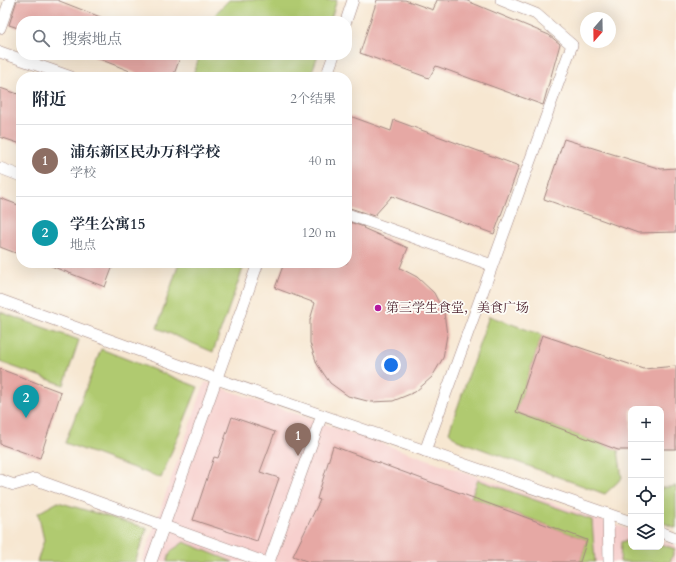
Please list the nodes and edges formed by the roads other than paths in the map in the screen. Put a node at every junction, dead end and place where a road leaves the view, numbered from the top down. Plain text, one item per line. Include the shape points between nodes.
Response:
1 (10, 0) edge
2 (353, 0) edge
3 (501, 0) edge
4 (348, 16) edge
5 (0, 28) edge
6 (0, 52) edge
7 (16, 58) edge
8 (23, 60) edge
9 (332, 60) edge
10 (57, 72) edge
11 (328, 72) edge
12 (0, 168) edge
13 (16, 174) edge
14 (352, 216) edge
15 (492, 265) junction
16 (256, 268) edge
17 (0, 300) edge
18 (216, 379) junction
19 (322, 415) junction
20 (424, 451) junction
21 (0, 480) edge
22 (608, 514) junction
23 (628, 521) edge
24 (164, 526) junction
25 (664, 533) edge
26 (676, 538) edge
27 (151, 562) edge
28 (264, 562) edge
29 (269, 562) edge
30 (608, 562) edge

1 - 5 lane
2 - 4 lane
3 - 15 lane via 536,14 572,45
6 - 7 lane
8 - 10 lane
9 - 11 lane
12 - 13 lane
14 - 15 lane
15 - 20 lane
16 - 18 lane
17 - 18 lane
18 - 19 lane
18 - 24 lane
19 - 20 lane
19 - 29 lane
20 - 22 lane
21 - 24 lane via 14,485 34,479
22 - 23 lane
22 - 30 lane
24 - 27 lane
24 - 28 lane
25 - 26 lane

